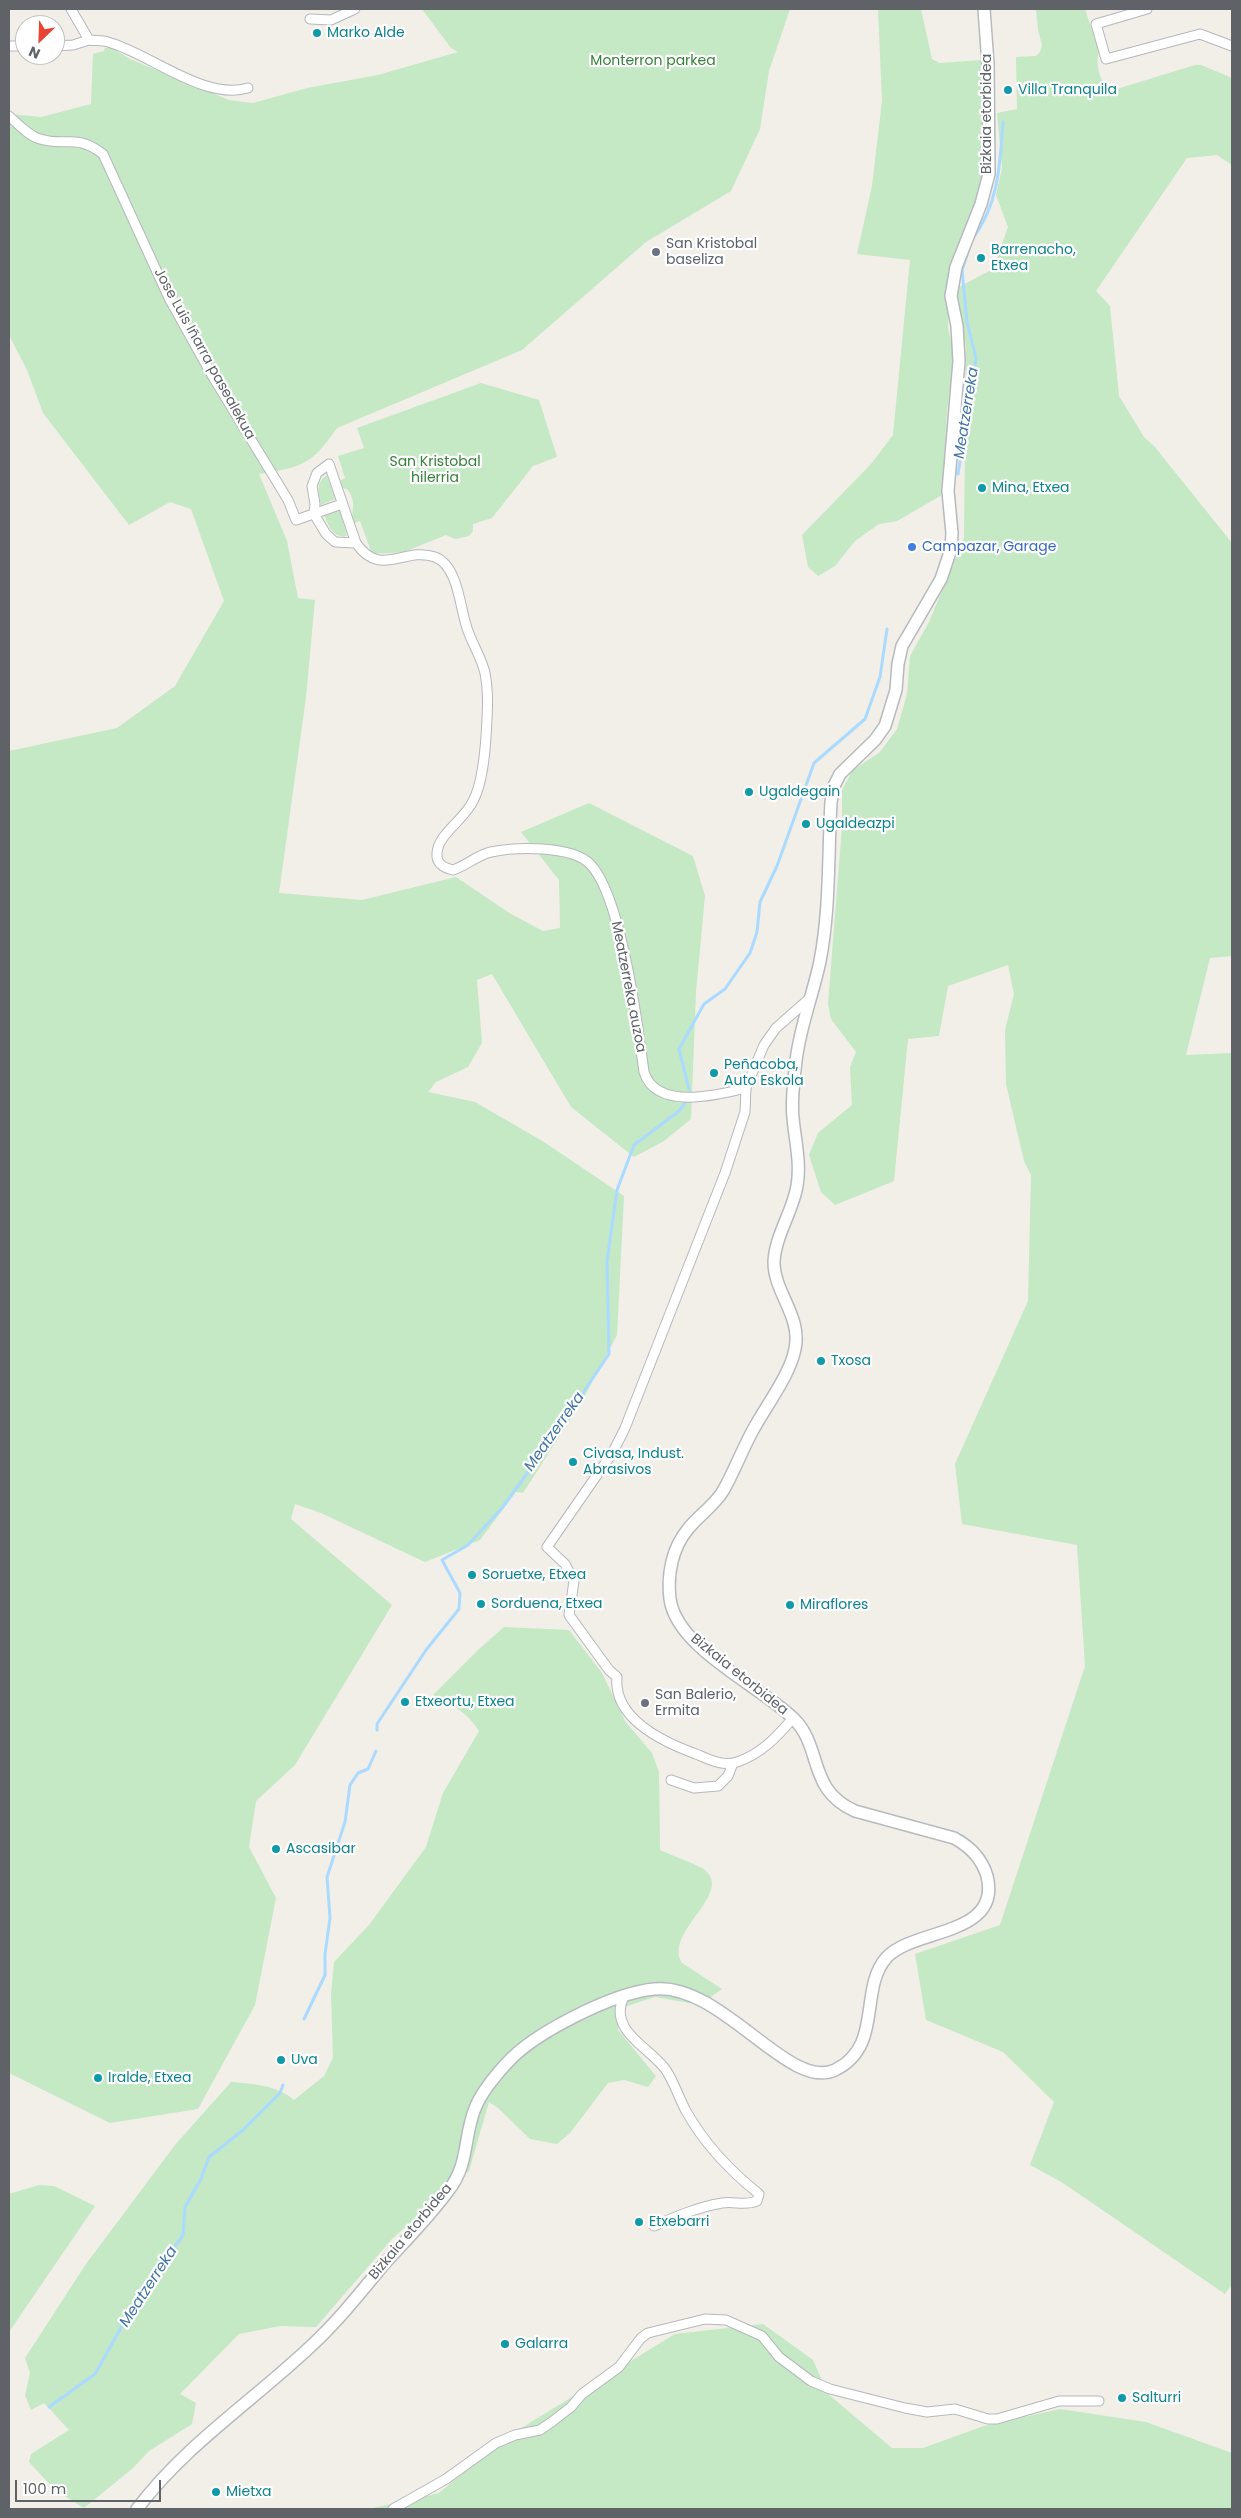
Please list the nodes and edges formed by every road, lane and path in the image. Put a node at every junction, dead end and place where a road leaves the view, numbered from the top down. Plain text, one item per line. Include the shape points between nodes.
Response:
1 (71, 9) edge
2 (355, 9) edge
3 (984, 9) edge
4 (1147, 9) edge
5 (310, 19) dead end
6 (89, 40) junction
7 (65, 45) edge
8 (1232, 46) edge
9 (248, 88) dead end
10 (9, 116) edge
11 (342, 504) junction
12 (314, 514) junction
13 (356, 543) junction
14 (810, 999) junction
15 (746, 1088) junction
16 (793, 1718) junction
17 (733, 1763) junction
18 (671, 1780) dead end
19 (624, 1996) junction
20 (654, 2226) dead end
21 (1099, 2401) dead end
22 (137, 2509) edge
23 (393, 2509) edge

1 - 6 street
2 - 5 street via 331,20
3 - 14 street, Bizkaia etorbidea via 989,174 956,267 951,296 957,326 958,361 948,491 951,549 941,579 902,646 896,690 885,726 840,774 834,786 824,938
4 - 8 street via 1096,24 1106,59 1200,34
6 - 7 street
6 - 9 street via 119,46 182,76 224,90
10 - 12 street, Jose Luis Iñarra pasealekua via 40,139 79,142 103,154 169,298 288,500 296,520
11 - 12 street
11 - 12 street via 329,464 317,473 312,486
11 - 13 street
12 - 13 street via 335,542
13 - 15 street, Meatzerreka auzoa via 364,554 380,561 428,555 442,560 454,577 467,629 486,676 487,718 477,793 466,814 442,839 437,848 438,862 453,870 488,853 529,849 564,852 589,863 604,885 620,933 644,1072 649,1083 663,1093 689,1097 710,1097
14 - 15 street via 770,1034
14 - 16 street, Bizkaia etorbidea via 800,1031 793,1096 799,1164 797,1186 774,1260 776,1275 794,1320 795,1349 721,1494 678,1544 669,1582 670,1601 684,1631
15 - 17 street via 745,1112 732,1155 629,1419 613,1452 547,1547 566,1564 574,1581 569,1614 617,1677 616,1691 623,1706 651,1734 664,1742 716,1762
16 - 17 street via 759,1752
16 - 19 street, Bizkaia etorbidea via 801,1727 831,1797 842,1805 872,1816 966,1844 984,1866 989,1884 984,1905 966,1923 899,1948 888,1957 876,1974 866,2033 858,2050 849,2061 827,2073 816,2073 781,2056 714,2005 697,1996 674,1988
17 - 18 street via 728,1776 718,1786 694,1788
19 - 20 street via 621,2015 626,2031 665,2069 688,2115 717,2156 759,2194 757,2201 752,2203 711,2205
19 - 22 street, Bizkaia etorbidea via 556,2026 507,2062 476,2106 465,2158 450,2190 312,2345 164,2475
21 - 23 street via 1059,2401 997,2419 955,2409 926,2412 905,2408 824,2387 780,2357 755,2331 726,2320 705,2319 648,2333 619,2367 540,2430 496,2443 446,2479

